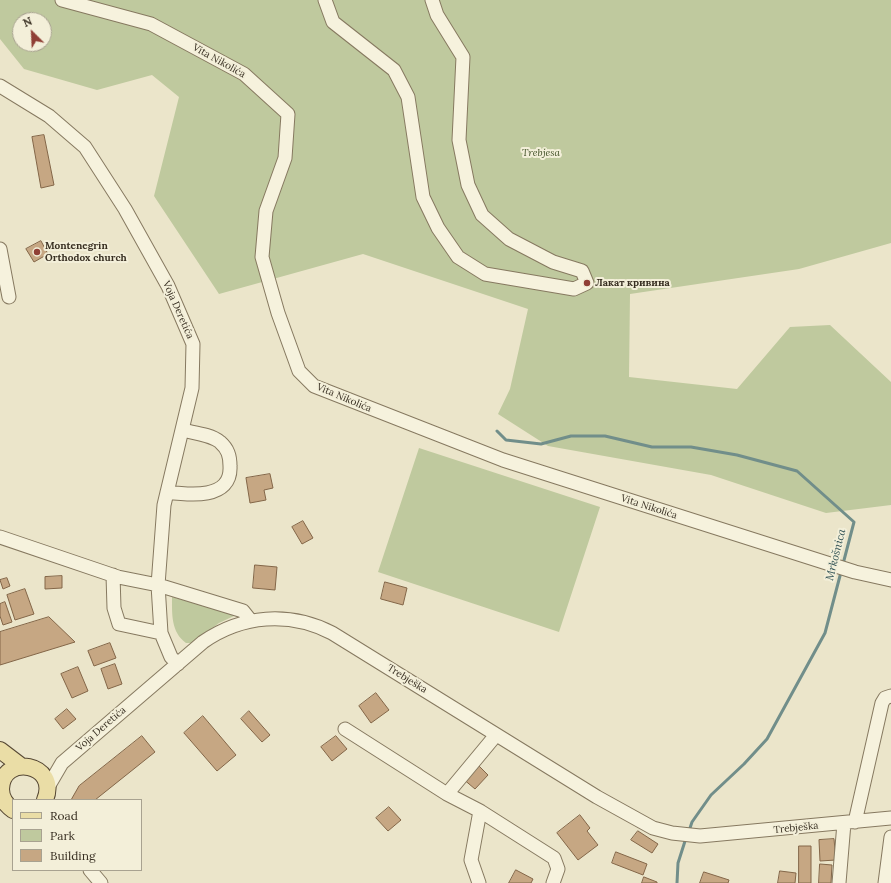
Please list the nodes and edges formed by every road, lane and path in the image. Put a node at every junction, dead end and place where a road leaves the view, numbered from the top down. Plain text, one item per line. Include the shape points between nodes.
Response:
1 (62, 0) edge
2 (325, 0) edge
3 (432, 0) edge
4 (0, 86) edge
5 (0, 249) edge
6 (9, 297) dead end
7 (182, 430) junction
8 (167, 492) junction
9 (0, 537) edge
10 (113, 575) junction
11 (891, 580) edge
12 (158, 585) junction
13 (251, 621) junction
14 (161, 633) junction
15 (178, 664) junction
16 (140, 696) joint
17 (891, 696) edge
18 (345, 729) dead end
19 (496, 735) junction
20 (0, 750) edge
21 (62, 763) junction
22 (21, 766) junction
23 (37, 770) junction
24 (1, 784) edge
25 (47, 794) edge
26 (447, 794) junction
27 (12, 809) edge
28 (480, 811) junction
29 (12, 814) edge
30 (0, 818) edge
31 (891, 818) edge
32 (849, 822) junction
33 (891, 837) edge
34 (91, 871) edge
35 (101, 883) edge
36 (479, 883) edge
37 (553, 883) edge
38 (839, 883) edge
39 (885, 883) edge

1 - 11 street, Vita Nikolića via 151,24 244,74 288,114 285,158 266,211 262,257 299,371 314,386 503,460 855,572
2 - 3 street via 334,22 394,70 408,97 423,197 438,228 458,257 485,274 574,289 587,283 582,271 553,262 509,239 482,215 468,185 459,140 463,57 437,15
4 - 7 street, Voja Deretića via 49,116 85,148 125,209 168,286 194,344 192,388
5 - 6 street
7 - 8 street, Voja Deretića
7 - 8 street via 220,442 230,454 231,470 225,485 214,492 189,495
8 - 12 street, Voja Deretića
9 - 10 street
10 - 12 street
10 - 14 street via 114,608 119,624
12 - 13 street via 243,611
12 - 14 street, Voja Deretića
13 - 15 street, Trebješka via 218,633
13 - 19 street, Trebješka via 290,619 323,628
14 - 15 street, Voja Deretića via 171,657
15 - 16 street, Trebješka
16 - 21 street, Voja Deretića
17 - 32 street via 885,698 882,703
18 - 26 street
19 - 26 street
19 - 32 street, Trebješka via 597,797 653,828 672,834 700,836
20 - 22 main road
21 - 23 street
21 - 25 street
22 - 23 main road
22 - 24 main road via 8,772
23 - 25 main road via 46,780
24 - 27 main road via 6,804
26 - 28 street
28 - 36 street via 471,860
28 - 37 street via 554,858 558,868
29 - 30 main road
31 - 32 street, Trebješka
32 - 38 street
33 - 39 street
34 - 35 street

